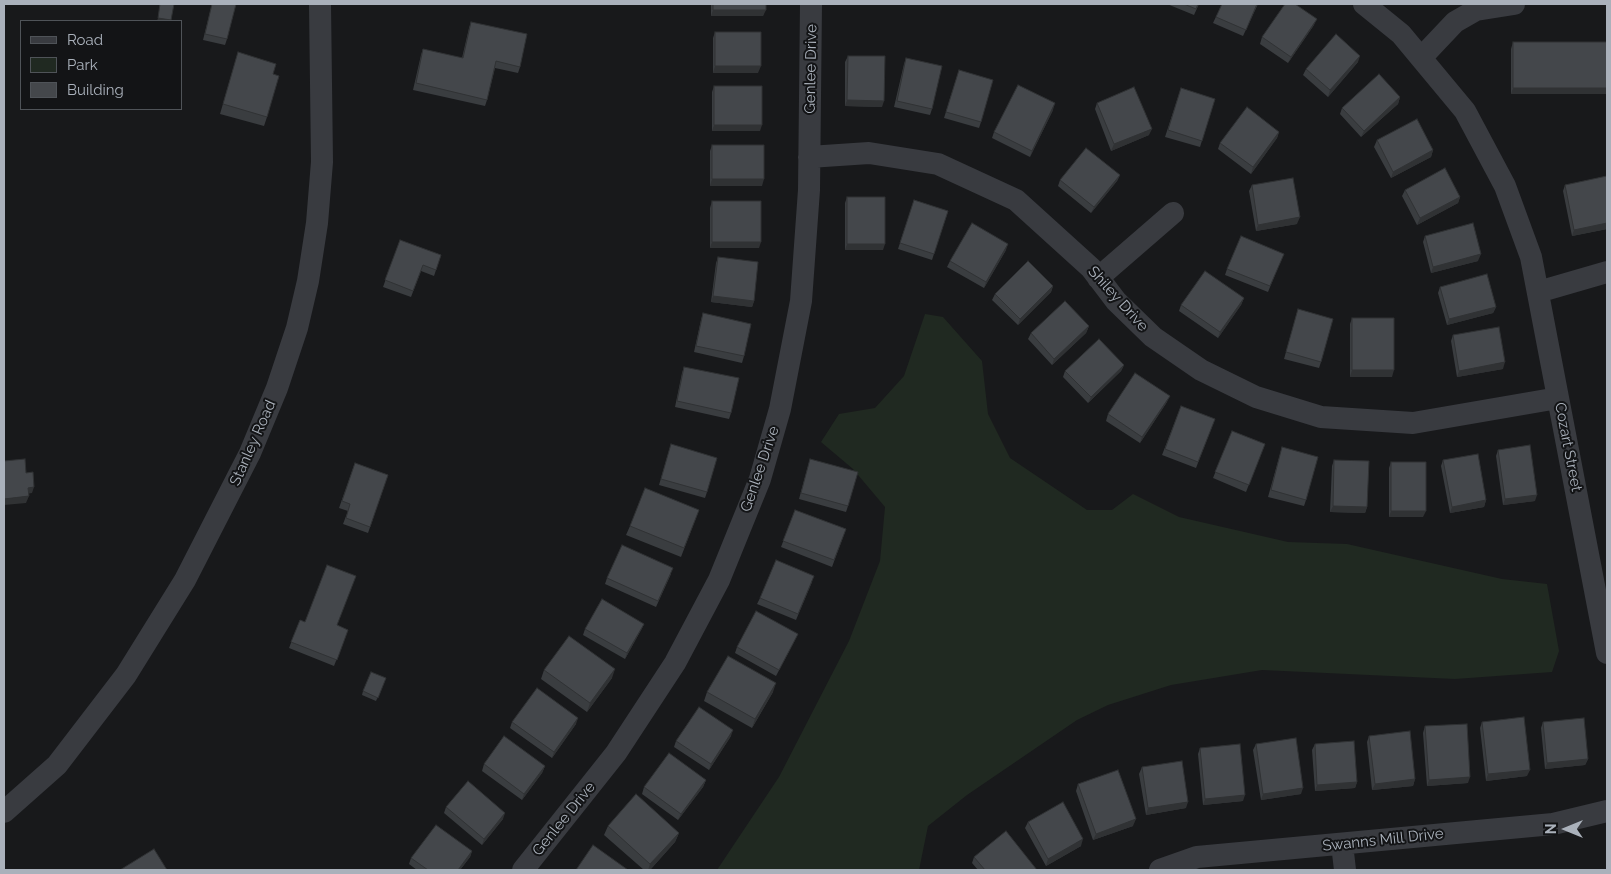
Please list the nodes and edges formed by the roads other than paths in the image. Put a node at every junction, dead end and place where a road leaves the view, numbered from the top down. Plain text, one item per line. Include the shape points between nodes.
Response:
1 (320, 4) edge
2 (811, 4) edge
3 (1364, 4) edge
4 (1514, 4) edge
5 (1421, 58) junction
6 (810, 156) junction
7 (1173, 213) dead end
8 (1607, 272) edge
9 (1098, 278) junction
10 (1538, 292) junction
11 (1558, 398) junction
12 (1602, 600) edge
13 (1607, 653) edge
14 (1607, 811) edge
15 (4, 812) edge
16 (1342, 844) junction
17 (523, 870) edge
18 (1160, 870) edge
19 (1345, 870) edge

1 - 15 street, Stanley Road via 322,162 317,222 297,328 277,388 250,453 185,580 126,675 57,765
2 - 6 street, Genlee Drive
3 - 5 street, Cozart Street via 1400,34
4 - 5 street via 1476,10 1455,22
5 - 10 street, Cozart Street via 1465,112 1504,186 1531,257
6 - 9 street, Shiley Drive via 869,153 938,164 1016,200
6 - 17 street, Genlee Drive via 801,301 780,409 760,479 719,580 675,663 616,753
7 - 9 street
8 - 10 street
9 - 11 street, Shiley Drive via 1116,301 1153,337 1201,370 1256,396 1321,417 1413,423
10 - 11 street, Cozart Street
11 - 12 street, Cozart Street
12 - 13 street, Cozart Street
14 - 16 street, Swanns Mill Drive via 1553,824
16 - 18 street, Swanns Mill Drive via 1198,857
16 - 19 street

